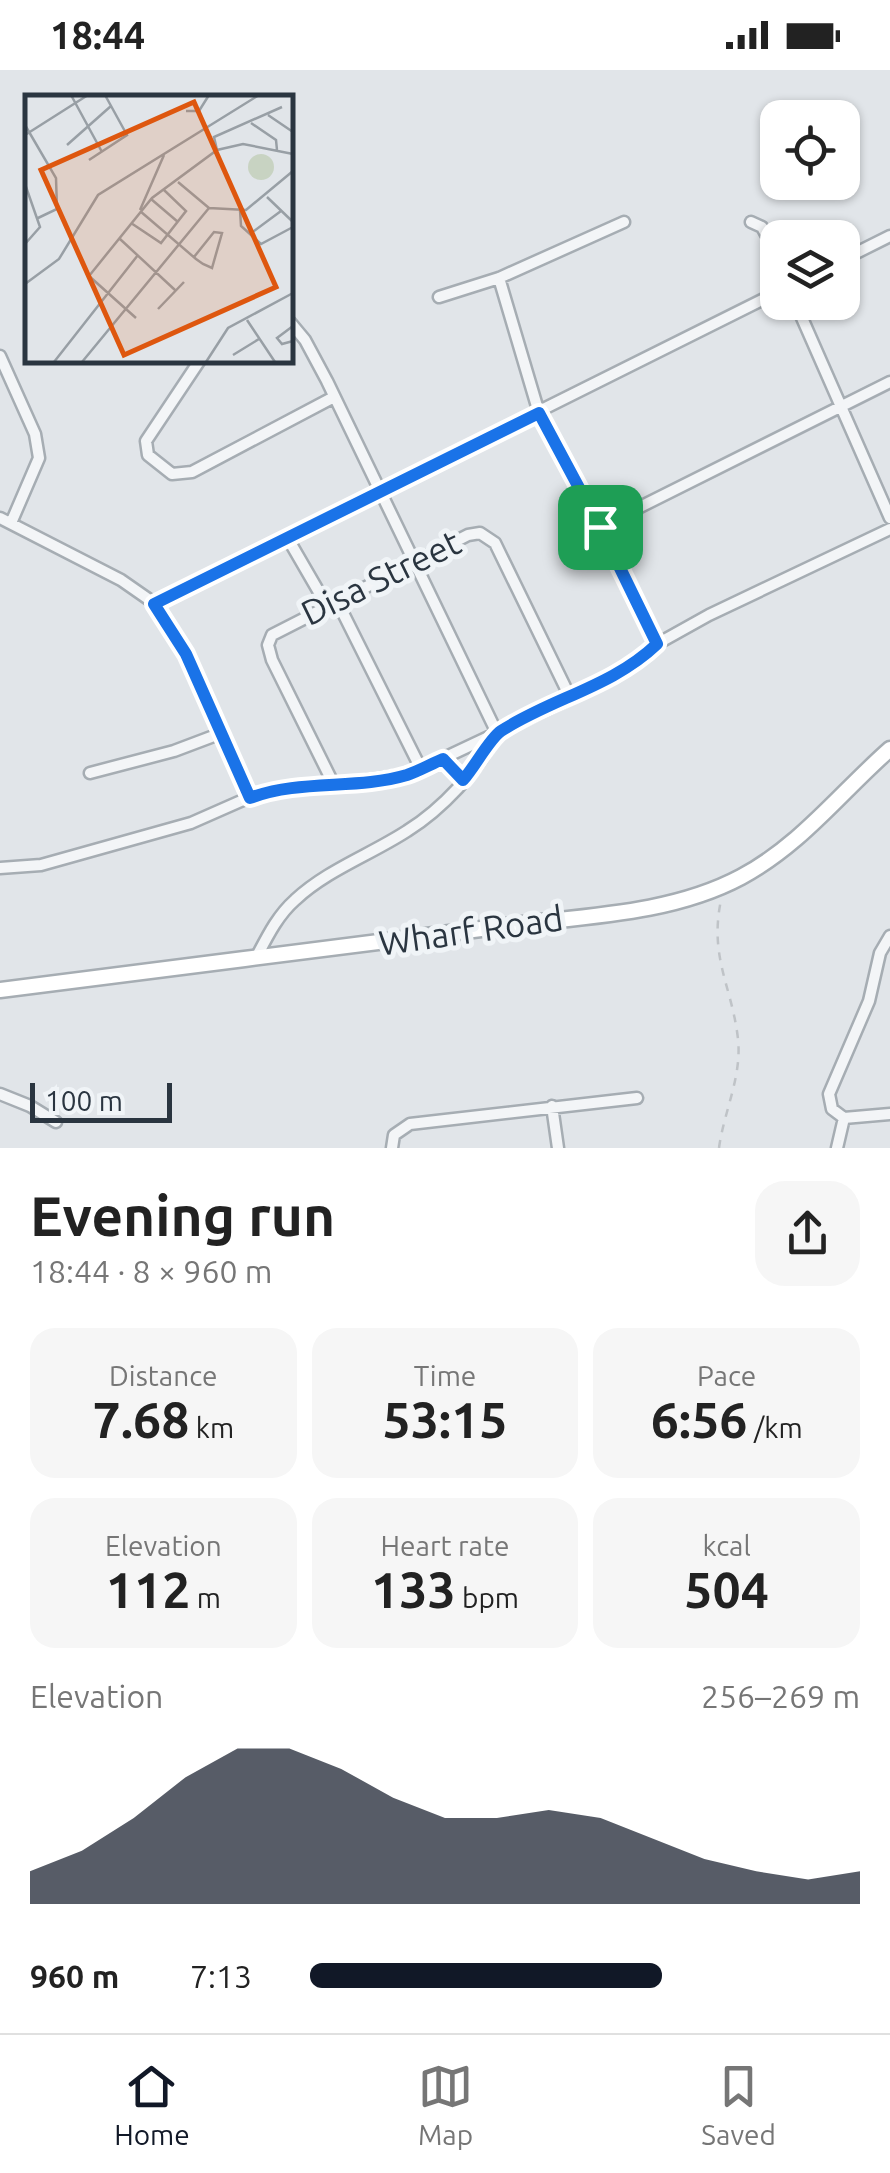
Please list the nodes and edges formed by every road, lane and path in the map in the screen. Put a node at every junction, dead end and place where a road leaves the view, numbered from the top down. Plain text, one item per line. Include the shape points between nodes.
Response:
1 (624, 222) dead end
2 (751, 222) dead end
3 (760, 226) edge
4 (890, 236) edge
5 (860, 251) edge
6 (499, 278) junction
7 (439, 297) dead end
8 (760, 301) edge
9 (803, 320) edge
10 (292, 324) edge
11 (0, 356) edge
12 (199, 362) edge
13 (890, 382) edge
14 (12, 386) junction
15 (0, 391) edge
16 (334, 398) junction
17 (843, 406) junction
18 (539, 413) junction
19 (378, 490) junction
20 (890, 518) edge
21 (5, 521) edge
22 (600, 527) junction
23 (888, 531) edge
24 (287, 537) junction
25 (414, 562) junction
26 (332, 603) junction
27 (154, 604) junction
28 (657, 644) junction
29 (570, 697) junction
30 (496, 733) junction
31 (220, 734) junction
32 (890, 749) edge
33 (443, 759) junction
34 (421, 769) junction
35 (90, 773) dead end
36 (463, 780) junction
37 (334, 784) junction
38 (250, 798) junction
39 (0, 868) edge
40 (725, 884) junction
41 (890, 936) edge
42 (256, 958) junction
43 (0, 990) edge
44 (0, 1094) edge
45 (637, 1098) dead end
46 (552, 1106) junction
47 (890, 1114) edge
48 (844, 1118) junction
49 (56, 1122) dead end
50 (392, 1148) edge
51 (558, 1148) edge
52 (719, 1148) edge
53 (837, 1148) edge

1 - 6 street
2 - 3 street
4 - 5 street
6 - 7 street
6 - 18 street
8 - 18 street
9 - 17 street
10 - 16 street
11 - 14 street
12 - 16 street via 146,441 152,459 172,474 192,472
13 - 17 street
14 - 15 street
14 - 21 street via 39,458
16 - 19 street
17 - 20 street
17 - 22 street
18 - 19 street
18 - 22 street
19 - 24 street
19 - 25 street
21 - 27 street
22 - 28 street
23 - 28 street
24 - 26 street
24 - 27 street
25 - 26 street, Disa Street
25 - 29 street, Disa Street via 468,534 495,543
25 - 30 street
26 - 34 street
26 - 37 street, Disa Street via 278,629 268,645
27 - 31 street via 176,634
28 - 29 street via 626,670
29 - 30 street
30 - 33 street
30 - 36 street
31 - 35 street
31 - 38 street
32 - 40 street, Wharf Road via 800,838
33 - 34 street
33 - 36 street
34 - 37 street
36 - 42 street via 410,830 292,902
37 - 38 street
38 - 39 street via 191,823 41,864
40 - 42 street, Wharf Road via 650,906
40 - 52 path via 716,944 738,1044
41 - 48 street via 829,1094 832,1110
42 - 43 street, Wharf Road
44 - 49 street
45 - 46 street
46 - 50 street via 410,1124 394,1135
46 - 51 street
47 - 48 street
48 - 53 street

